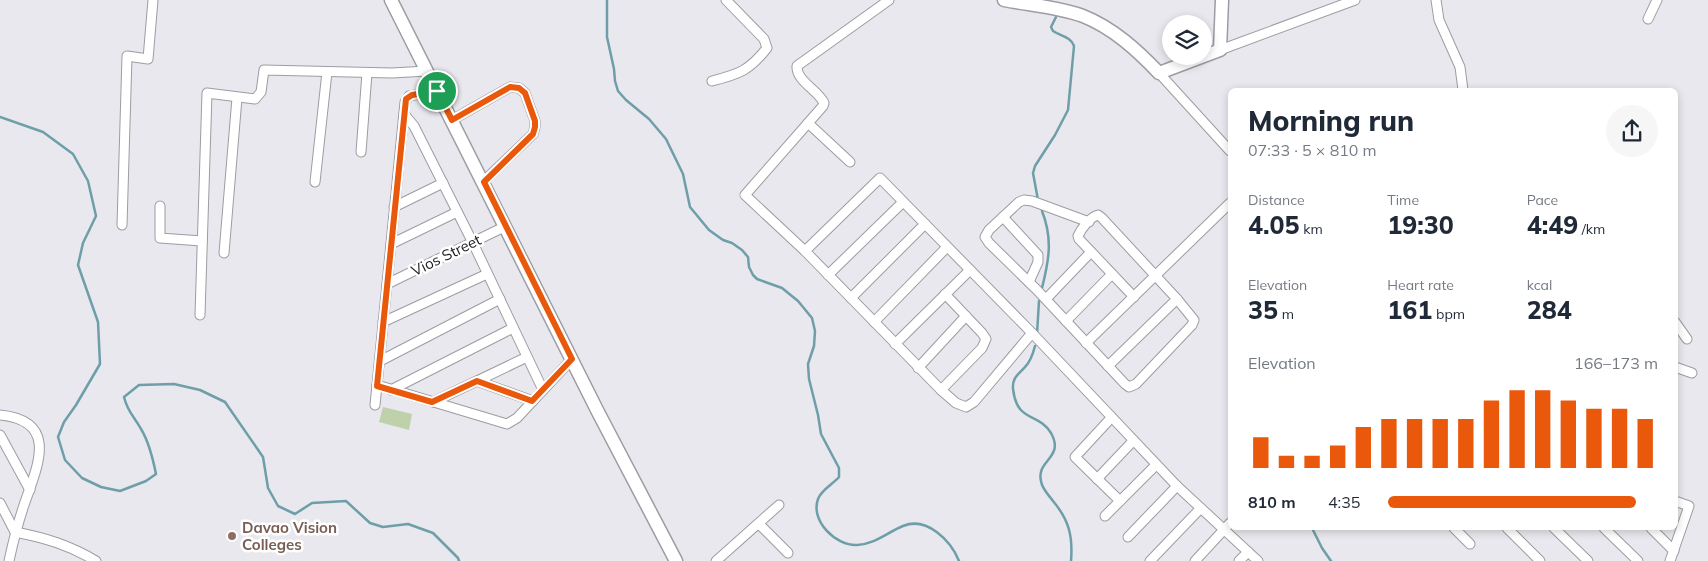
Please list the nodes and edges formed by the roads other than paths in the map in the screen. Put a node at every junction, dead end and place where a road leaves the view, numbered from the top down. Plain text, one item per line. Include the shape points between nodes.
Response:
1 (153, 0) edge
2 (391, 0) edge
3 (726, 0) edge
4 (889, 0) edge
5 (1004, 0) edge
6 (1222, 0) edge
7 (1355, 0) edge
8 (1436, 0) edge
9 (1657, 0) edge
10 (1648, 19) dead end
11 (1220, 50) junction
12 (427, 71) junction
13 (327, 72) junction
14 (367, 72) junction
15 (1159, 73) junction
16 (712, 81) dead end
17 (1463, 88) edge
18 (437, 91) junction
19 (237, 98) junction
20 (404, 114) junction
21 (452, 120) junction
22 (808, 123) junction
23 (1228, 149) edge
24 (361, 152) dead end
25 (850, 162) dead end
26 (315, 182) dead end
27 (484, 182) junction
28 (443, 183) junction
29 (903, 202) junction
30 (1228, 205) edge
31 (160, 206) dead end
32 (394, 206) junction
33 (457, 212) junction
34 (1003, 217) junction
35 (1089, 222) junction
36 (925, 224) junction
37 (122, 225) dead end
38 (506, 226) junction
39 (202, 241) junction
40 (473, 243) junction
41 (391, 244) junction
42 (947, 246) junction
43 (805, 251) junction
44 (1092, 252) junction
45 (224, 253) dead end
46 (970, 270) junction
47 (488, 274) junction
48 (1112, 274) junction
49 (828, 275) junction
50 (1156, 276) junction
51 (1029, 282) junction
52 (387, 284) junction
53 (946, 294) junction
54 (1134, 297) junction
55 (851, 298) junction
56 (1177, 298) junction
57 (500, 299) junction
58 (1046, 299) junction
59 (200, 315) dead end
60 (966, 316) junction
61 (1066, 321) junction
62 (383, 322) junction
63 (874, 322) junction
64 (1678, 326) edge
65 (513, 328) junction
66 (1032, 333) junction
67 (1678, 335) edge
68 (895, 344) junction
69 (1086, 344) junction
70 (527, 357) junction
71 (572, 359) junction
72 (380, 361) junction
73 (1108, 366) junction
74 (918, 368) junction
75 (1678, 368) edge
76 (1692, 373) dead end
77 (477, 381) junction
78 (377, 386) junction
79 (391, 390) junction
80 (542, 390) junction
81 (942, 390) junction
82 (532, 401) junction
83 (432, 402) junction
84 (375, 406) dead end
85 (0, 415) edge
86 (1111, 418) junction
87 (0, 434) edge
88 (1133, 441) junction
89 (1156, 465) junction
90 (1097, 479) junction
91 (1177, 486) junction
92 (30, 490) junction
93 (1120, 501) junction
94 (1678, 502) edge
95 (0, 503) edge
96 (779, 505) dead end
97 (1200, 509) junction
98 (1105, 516) dead end
99 (759, 524) junction
100 (1227, 527) edge
101 (1230, 530) edge
102 (1456, 530) edge
103 (1509, 530) edge
104 (1556, 530) edge
105 (1606, 530) edge
106 (1653, 530) edge
107 (16, 532) junction
108 (1128, 537) dead end
109 (1470, 544) dead end
110 (1674, 551) junction
111 (1248, 552) junction
112 (788, 553) dead end
113 (9, 561) edge
114 (96, 561) edge
115 (676, 561) edge
116 (716, 561) edge
117 (1150, 561) edge
118 (1195, 561) edge
119 (1239, 561) edge
120 (1258, 561) edge
121 (1540, 561) edge
122 (1588, 561) edge
123 (1638, 561) edge
124 (1670, 561) edge

1 - 37 street via 148,59 127,56
2 - 12 street
3 - 16 street via 764,40 767,48 740,73
4 - 22 street via 797,66 798,73 824,102
5 - 15 street via 1082,16 1116,34
6 - 11 street
7 - 11 street
8 - 17 street via 1439,20 1460,67
9 - 10 street
11 - 15 street
12 - 14 street
12 - 18 street
13 - 14 street
13 - 19 street via 264,70 258,98
13 - 26 street
14 - 24 street
15 - 23 street
18 - 20 street via 409,96
18 - 21 street
19 - 39 street via 206,93
19 - 45 street
20 - 28 street via 414,126
20 - 32 street
21 - 27 street
21 - 27 street via 510,87 525,93 535,121 533,134
22 - 25 street
22 - 43 street via 745,195
27 - 38 street
28 - 32 street
28 - 33 street
29 - 36 street
29 - 43 street via 880,178
29 - 49 street
30 - 50 street
31 - 39 street via 160,238
32 - 41 street
33 - 40 street
33 - 41 street
34 - 35 street via 1019,202 1028,200
34 - 51 street via 1038,255
34 - 51 street via 986,233 986,240
35 - 44 street via 1078,236
35 - 50 street via 1094,216 1100,216
36 - 42 street
36 - 55 street
38 - 40 street, Vios Street
38 - 71 street
39 - 59 street
40 - 47 street
40 - 52 street, Vios Street
41 - 52 street
42 - 46 street
42 - 63 street
43 - 49 street
44 - 48 street
44 - 58 street
46 - 53 street
46 - 66 street
47 - 57 street
47 - 62 street
48 - 54 street
48 - 61 street
49 - 55 street
50 - 54 street
50 - 56 street
51 - 58 street
52 - 62 street
53 - 60 street
53 - 68 street
54 - 69 street
55 - 63 street
56 - 73 street
56 - 73 street via 1194,322 1136,384 1127,386
57 - 65 street
57 - 72 street
58 - 61 street
60 - 74 street
60 - 81 street via 984,336 985,343
61 - 69 street
62 - 72 street
63 - 68 street
64 - 67 street via 1687,339
65 - 70 street
65 - 79 street
66 - 81 street via 970,406 961,406
66 - 86 street
68 - 74 street
69 - 73 street
70 - 77 street
70 - 80 street
71 - 80 street
71 - 115 street
72 - 78 street
74 - 81 street
75 - 76 street
77 - 82 street
77 - 83 street
78 - 79 street
78 - 84 street
79 - 83 street
80 - 82 street
82 - 83 street via 510,423
85 - 92 street via 15,416 27,422 39,442 40,458
86 - 88 street
86 - 90 street via 1075,457
87 - 92 street
88 - 89 street
88 - 90 street
89 - 91 street
89 - 93 street
90 - 93 street
91 - 97 street
91 - 108 street
92 - 107 street
93 - 98 street
94 - 110 street via 1689,506
95 - 107 street
96 - 99 street
97 - 100 street
97 - 117 street
99 - 112 street
99 - 116 street
100 - 118 street
101 - 111 street
102 - 109 street
103 - 121 street
104 - 122 street
105 - 123 street
106 - 110 street
107 - 113 street
107 - 114 street via 54,540
110 - 124 street
111 - 119 street
111 - 120 street

